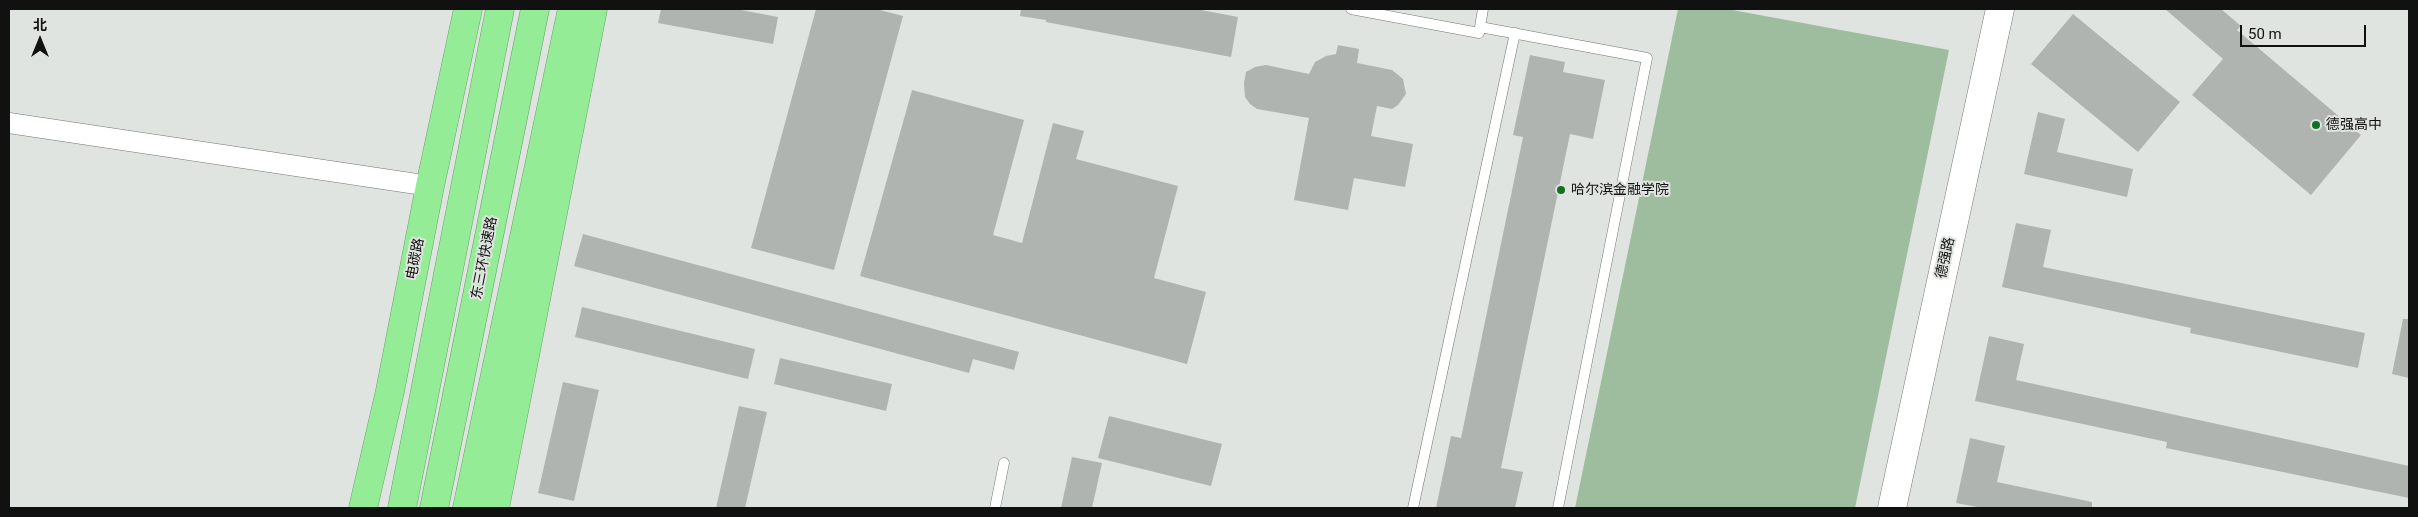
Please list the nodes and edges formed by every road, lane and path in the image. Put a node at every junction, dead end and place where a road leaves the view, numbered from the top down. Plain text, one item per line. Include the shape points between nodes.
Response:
1 (468, 9) edge
2 (483, 9) edge
3 (500, 9) edge
4 (535, 9) edge
5 (572, 9) edge
6 (593, 9) edge
7 (1351, 9) edge
8 (1483, 9) edge
9 (1987, 9) edge
10 (2000, 9) edge
11 (1480, 27) junction
12 (1515, 33) junction
13 (9, 123) edge
14 (430, 186) junction
15 (1004, 463) dead end
16 (363, 508) edge
17 (382, 508) edge
18 (402, 508) edge
19 (434, 508) edge
20 (468, 508) edge
21 (495, 508) edge
22 (995, 508) edge
23 (1413, 508) edge
24 (1558, 508) edge
25 (1880, 508) edge
26 (1892, 508) edge

1 - 14 highway, 电碳路
2 - 17 highway
3 - 18 highway
4 - 19 highway, 东三环快速路
5 - 20 highway
6 - 21 highway
7 - 11 lane via 1479,33
8 - 11 lane
9 - 25 street, 德强路
10 - 26 street, 德强路
11 - 12 lane
12 - 23 lane
12 - 24 lane via 1647,58
13 - 14 street
14 - 16 highway, 电碳路 via 390,392
15 - 22 lane

